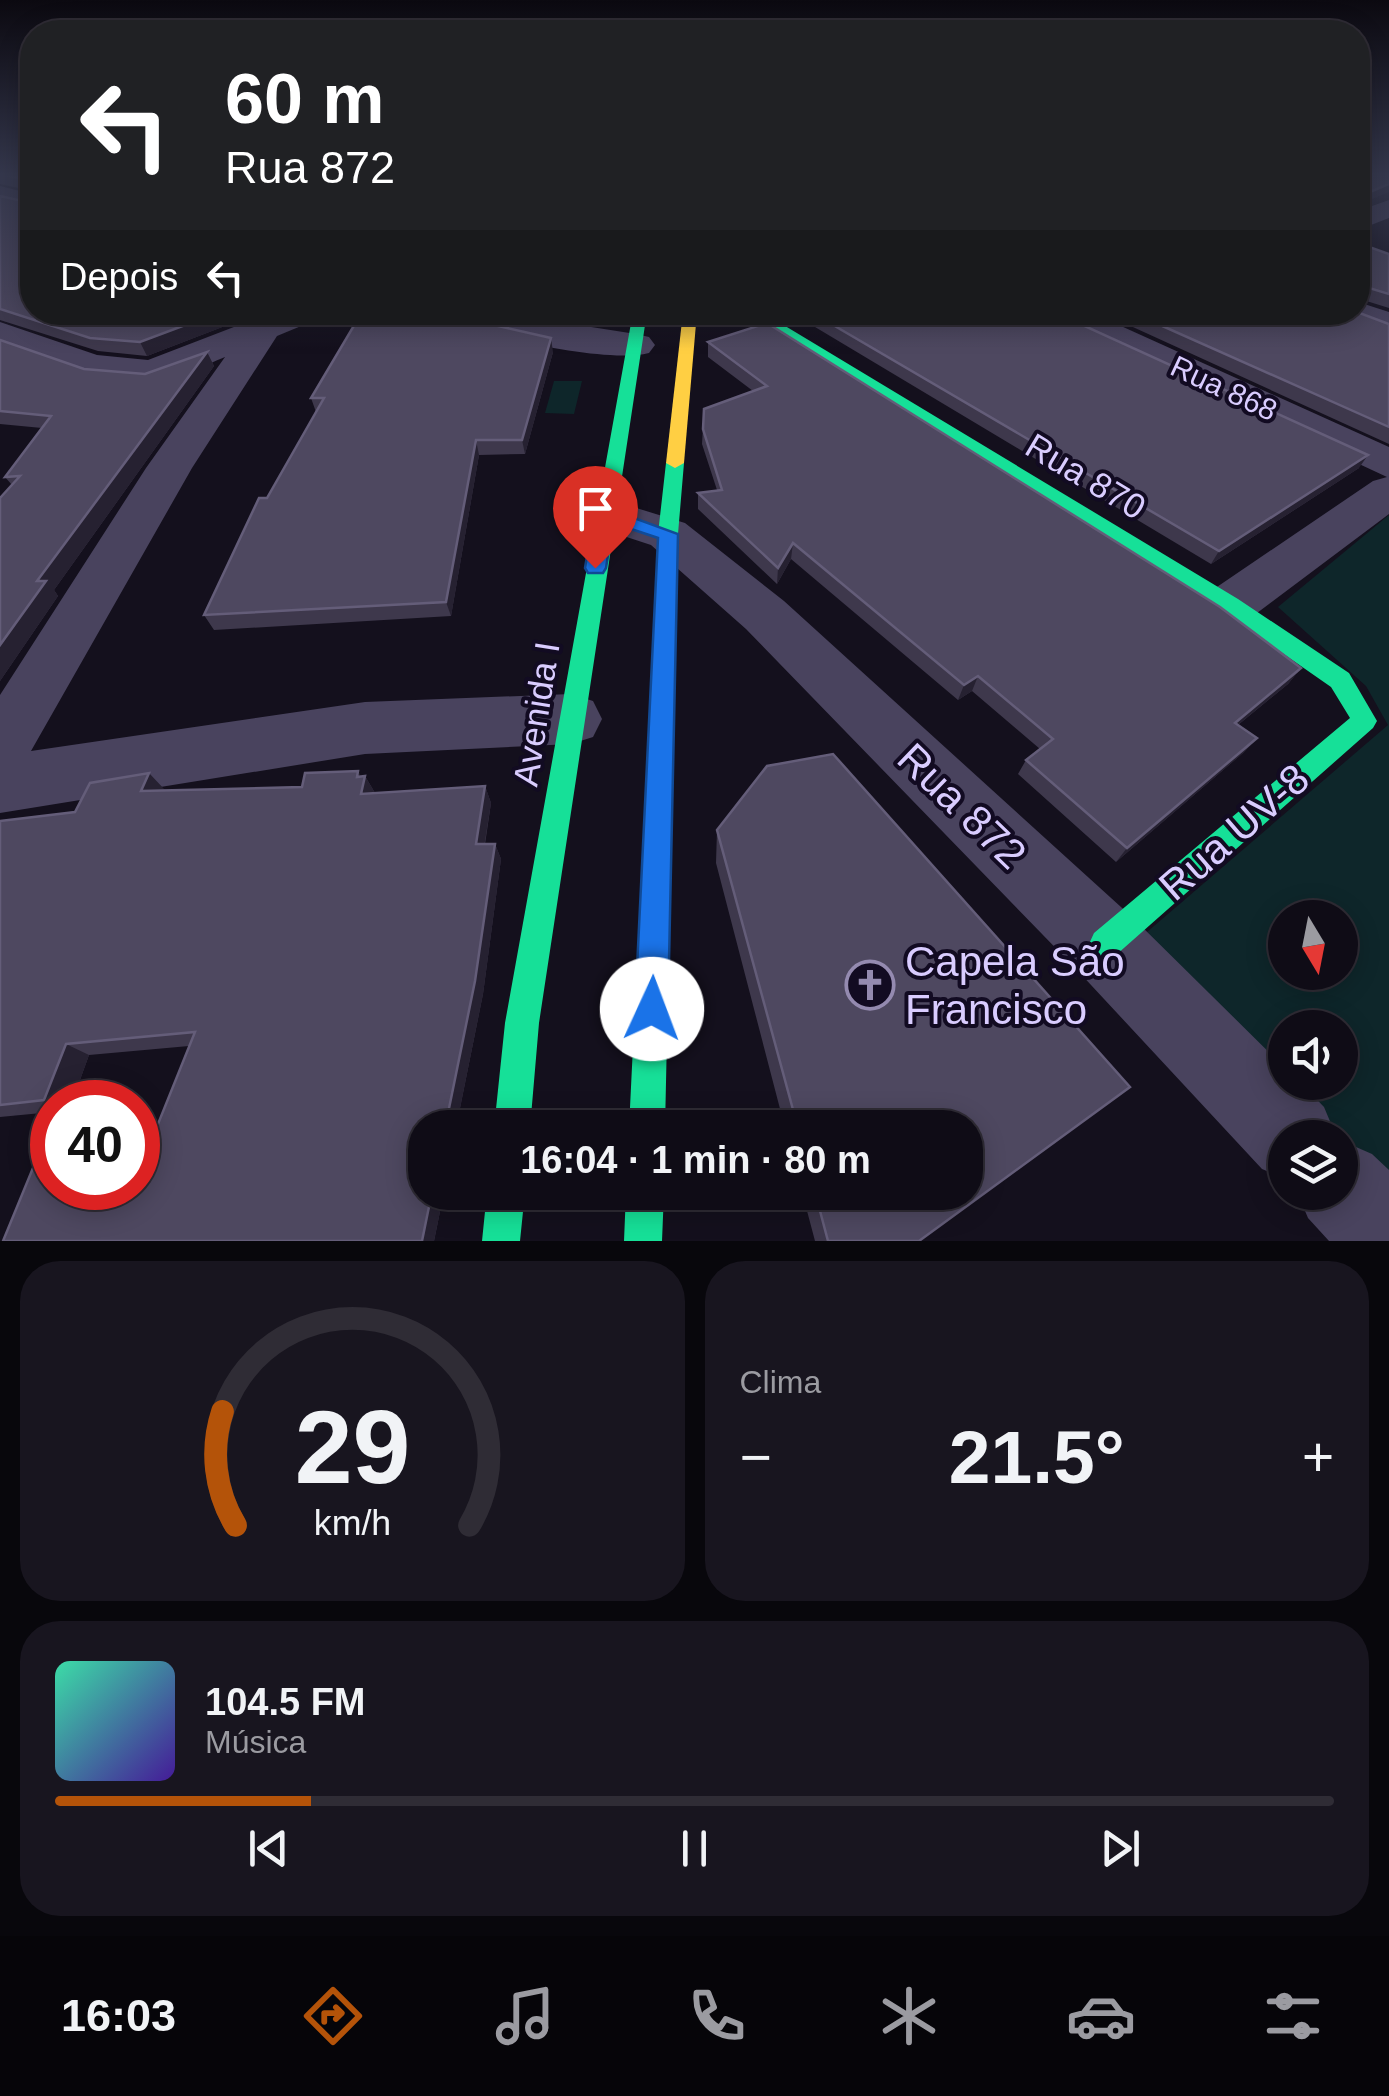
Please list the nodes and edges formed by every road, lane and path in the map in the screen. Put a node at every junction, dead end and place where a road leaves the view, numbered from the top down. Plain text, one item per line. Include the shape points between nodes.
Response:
1 (279, 325) edge
2 (504, 325) edge
3 (689, 325) edge
4 (773, 325) edge
5 (1088, 325) edge
6 (638, 329) edge
7 (0, 333) edge
8 (260, 334) junction
9 (1389, 464) edge
10 (1389, 491) edge
11 (604, 513) junction
12 (668, 534) junction
13 (1230, 605) junction
14 (571, 718) junction
15 (1364, 721) joint
16 (0, 748) edge
17 (0, 784) edge
18 (1105, 944) junction
19 (514, 1110) edge
20 (648, 1110) edge
21 (1276, 1120) edge
22 (1358, 1204) edge
23 (504, 1210) edge
24 (644, 1210) edge
25 (1389, 1236) edge
26 (501, 1241) edge
27 (643, 1241) edge

1 - 8 street
2 - 6 street via 564,337
3 - 12 street
4 - 13 street, Rua 870
5 - 9 street, Rua 868
6 - 11 street, Avenida I
7 - 8 street via 127,374 152,372
8 - 16 street via 169,468
10 - 13 street
11 - 12 street, Rua 872
11 - 14 street, Avenida I
12 - 18 street, Rua 872 via 765,615
12 - 20 street
13 - 15 street, Rua 870 via 1340,680
14 - 17 street via 365,728
14 - 19 street, Avenida I
15 - 18 street, Rua UV-8
18 - 21 street, Rua 872
22 - 25 street
23 - 26 street
24 - 27 street

